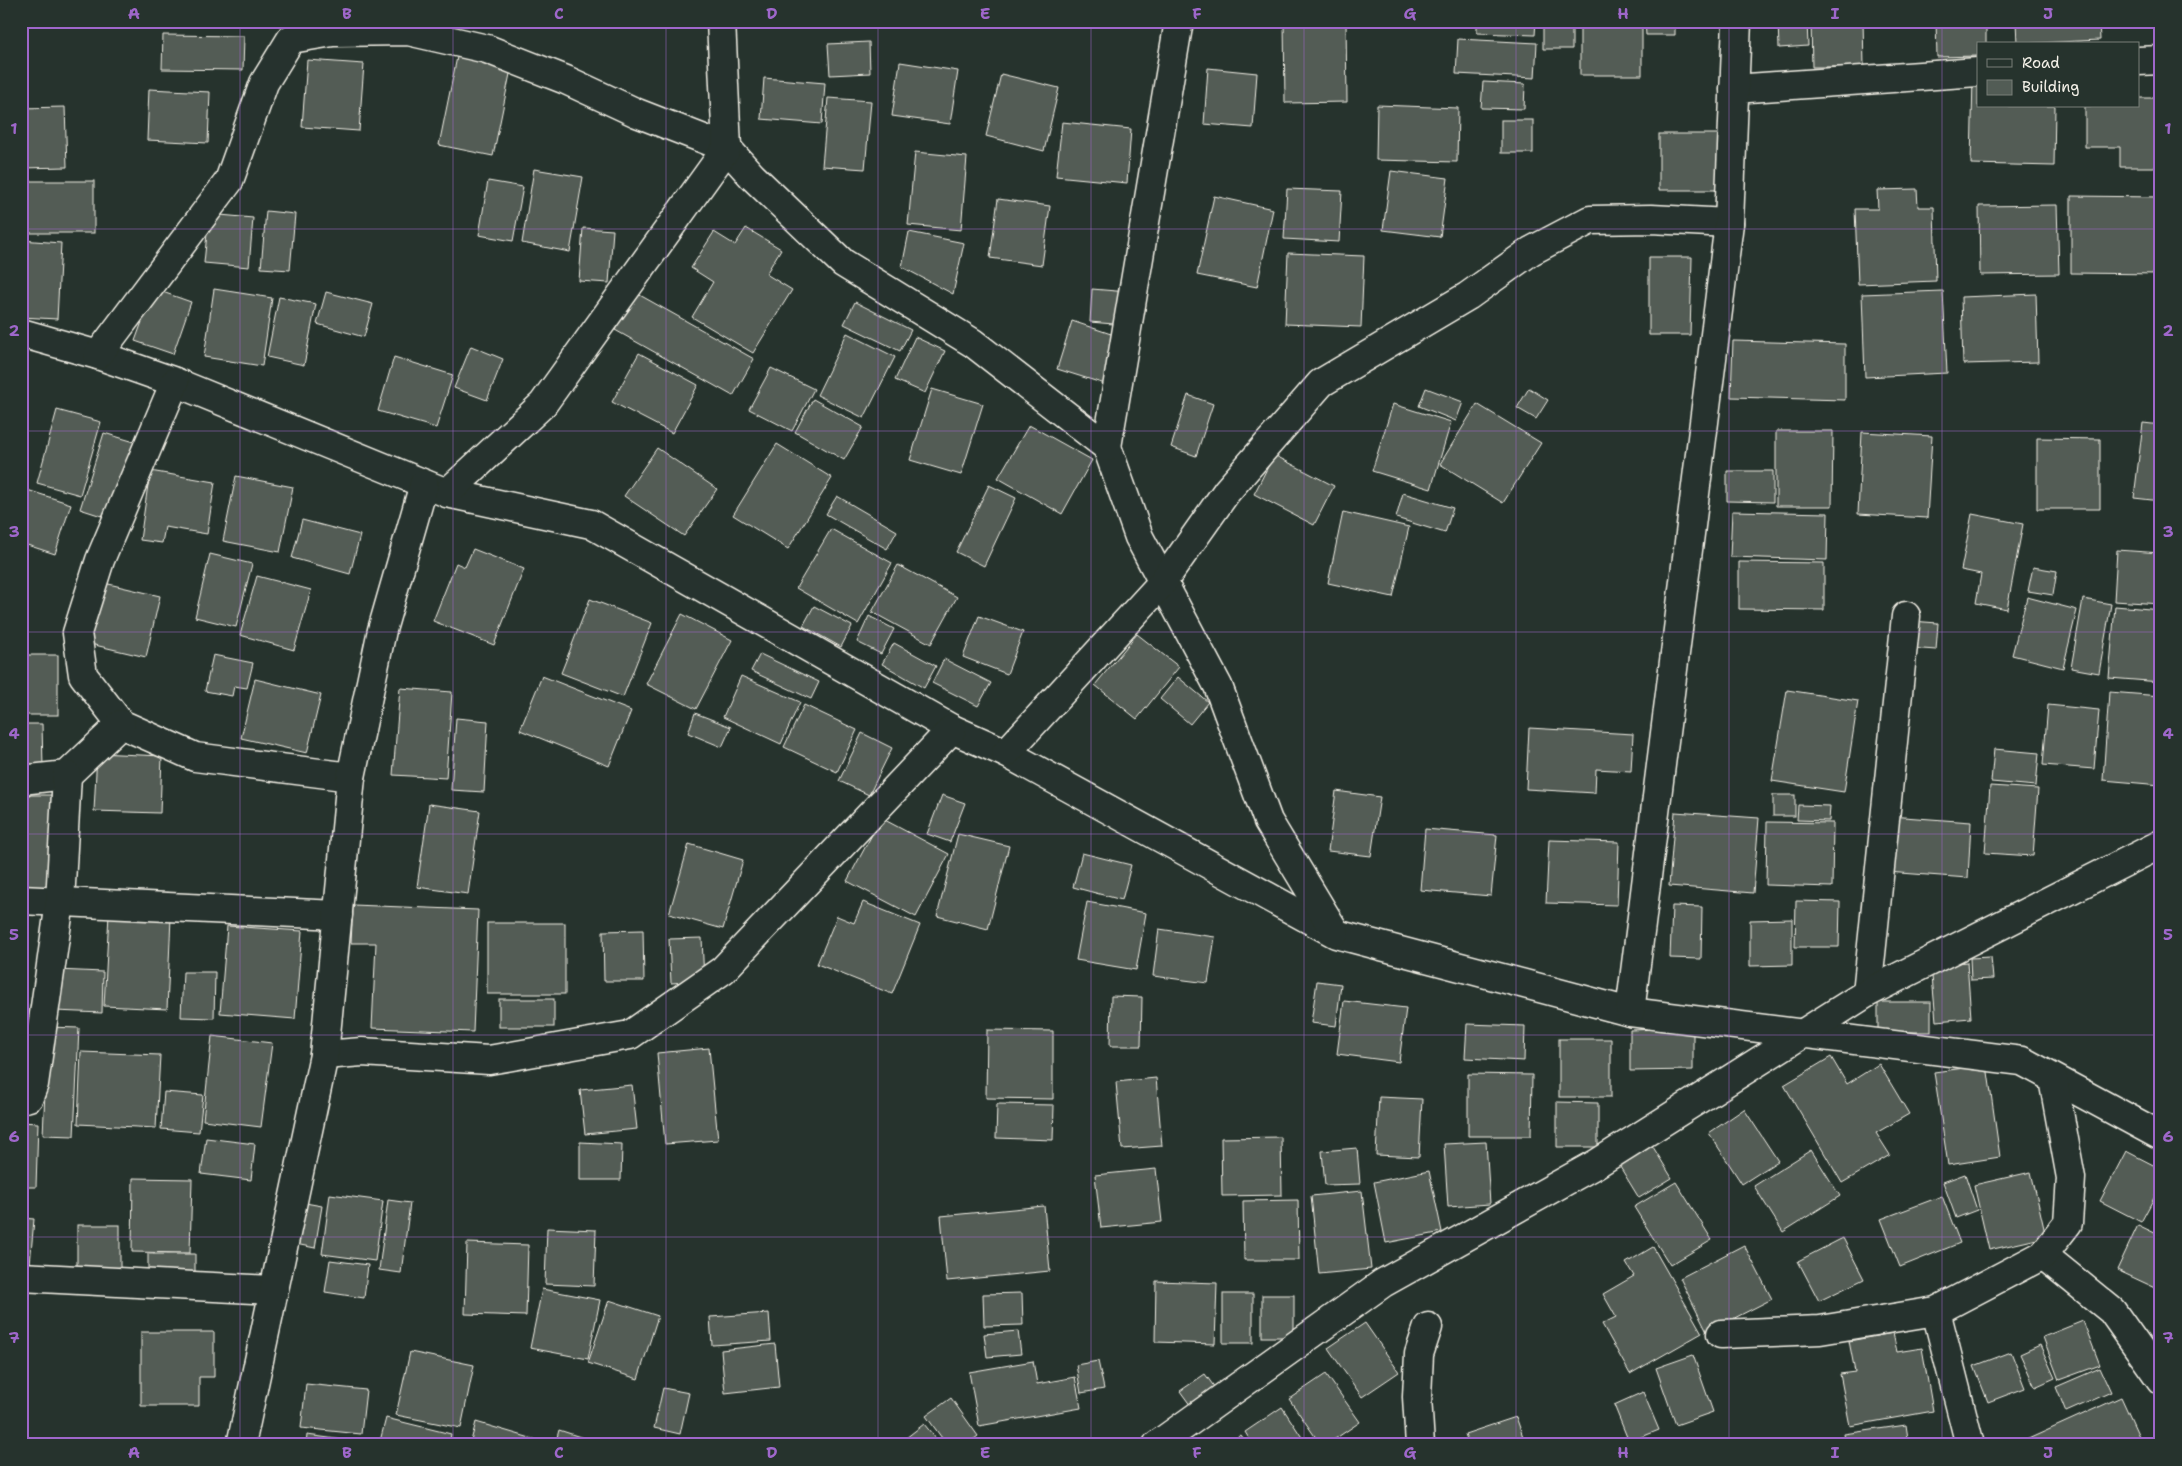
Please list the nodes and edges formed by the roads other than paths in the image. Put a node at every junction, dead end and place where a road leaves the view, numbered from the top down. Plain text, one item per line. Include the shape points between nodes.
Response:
1 (721, 21) edge
2 (1178, 21) edge
3 (1737, 21) edge
4 (2161, 60) edge
5 (2140, 61) edge
6 (1977, 72) edge
7 (1734, 89) junction
8 (727, 148) junction
9 (1729, 223) junction
10 (21, 333) edge
11 (98, 355) junction
12 (175, 382) junction
13 (1107, 447) junction
14 (436, 488) junction
15 (1162, 583) junction
16 (1906, 616) dead end
17 (121, 724) junction
18 (952, 729) junction
19 (1006, 753) junction
20 (68, 775) junction
21 (351, 777) junction
22 (21, 780) edge
23 (2161, 844) edge
24 (21, 900) edge
25 (60, 902) junction
26 (338, 915) junction
27 (1336, 934) junction
28 (1867, 993) junction
29 (1630, 1012) junction
30 (1803, 1034) junction
31 (324, 1055) junction
32 (2053, 1079) junction
33 (21, 1099) edge
34 (2161, 1136) edge
35 (2044, 1255) junction
36 (21, 1277) edge
37 (273, 1290) junction
38 (1936, 1311) junction
39 (1428, 1326) dead end
40 (1721, 1334) dead end
41 (2161, 1380) edge
42 (240, 1445) edge
43 (1157, 1445) edge
44 (1420, 1445) edge
45 (1970, 1445) edge

1 - 8 street
2 - 13 street
3 - 7 street
4 - 5 street
6 - 7 street
7 - 9 street
8 - 11 street via 486,50 408,31 333,32 291,38 264,83 228,181
8 - 13 street via 843,263 973,343
8 - 14 street via 544,404
9 - 15 street via 1590,220 1531,251 1468,296 1321,383 1226,491
9 - 29 street
10 - 11 street
11 - 12 street
12 - 14 street
12 - 17 street via 100,560 77,633 83,675
13 - 15 street via 1139,537
14 - 18 street via 591,524
14 - 21 street via 382,630
15 - 19 street
15 - 27 street via 1218,686 1268,821
16 - 28 street
17 - 20 street
17 - 21 street via 195,757
18 - 19 street
18 - 31 street via 723,970 630,1035 489,1060 362,1052
19 - 27 street
20 - 22 street
20 - 25 street
21 - 26 street
23 - 28 street
24 - 25 street
25 - 26 street
25 - 33 street via 34,1084 29,1097
26 - 31 street
27 - 29 street
28 - 30 street
29 - 30 street
30 - 32 street via 2022,1061
30 - 43 street via 1596,1164 1383,1283
31 - 37 street
32 - 34 street
32 - 35 street via 2071,1178 2068,1223
35 - 38 street
35 - 41 street via 2112,1311
36 - 37 street
37 - 42 street
38 - 40 street via 1820,1330
38 - 45 street
39 - 44 street via 1418,1354

